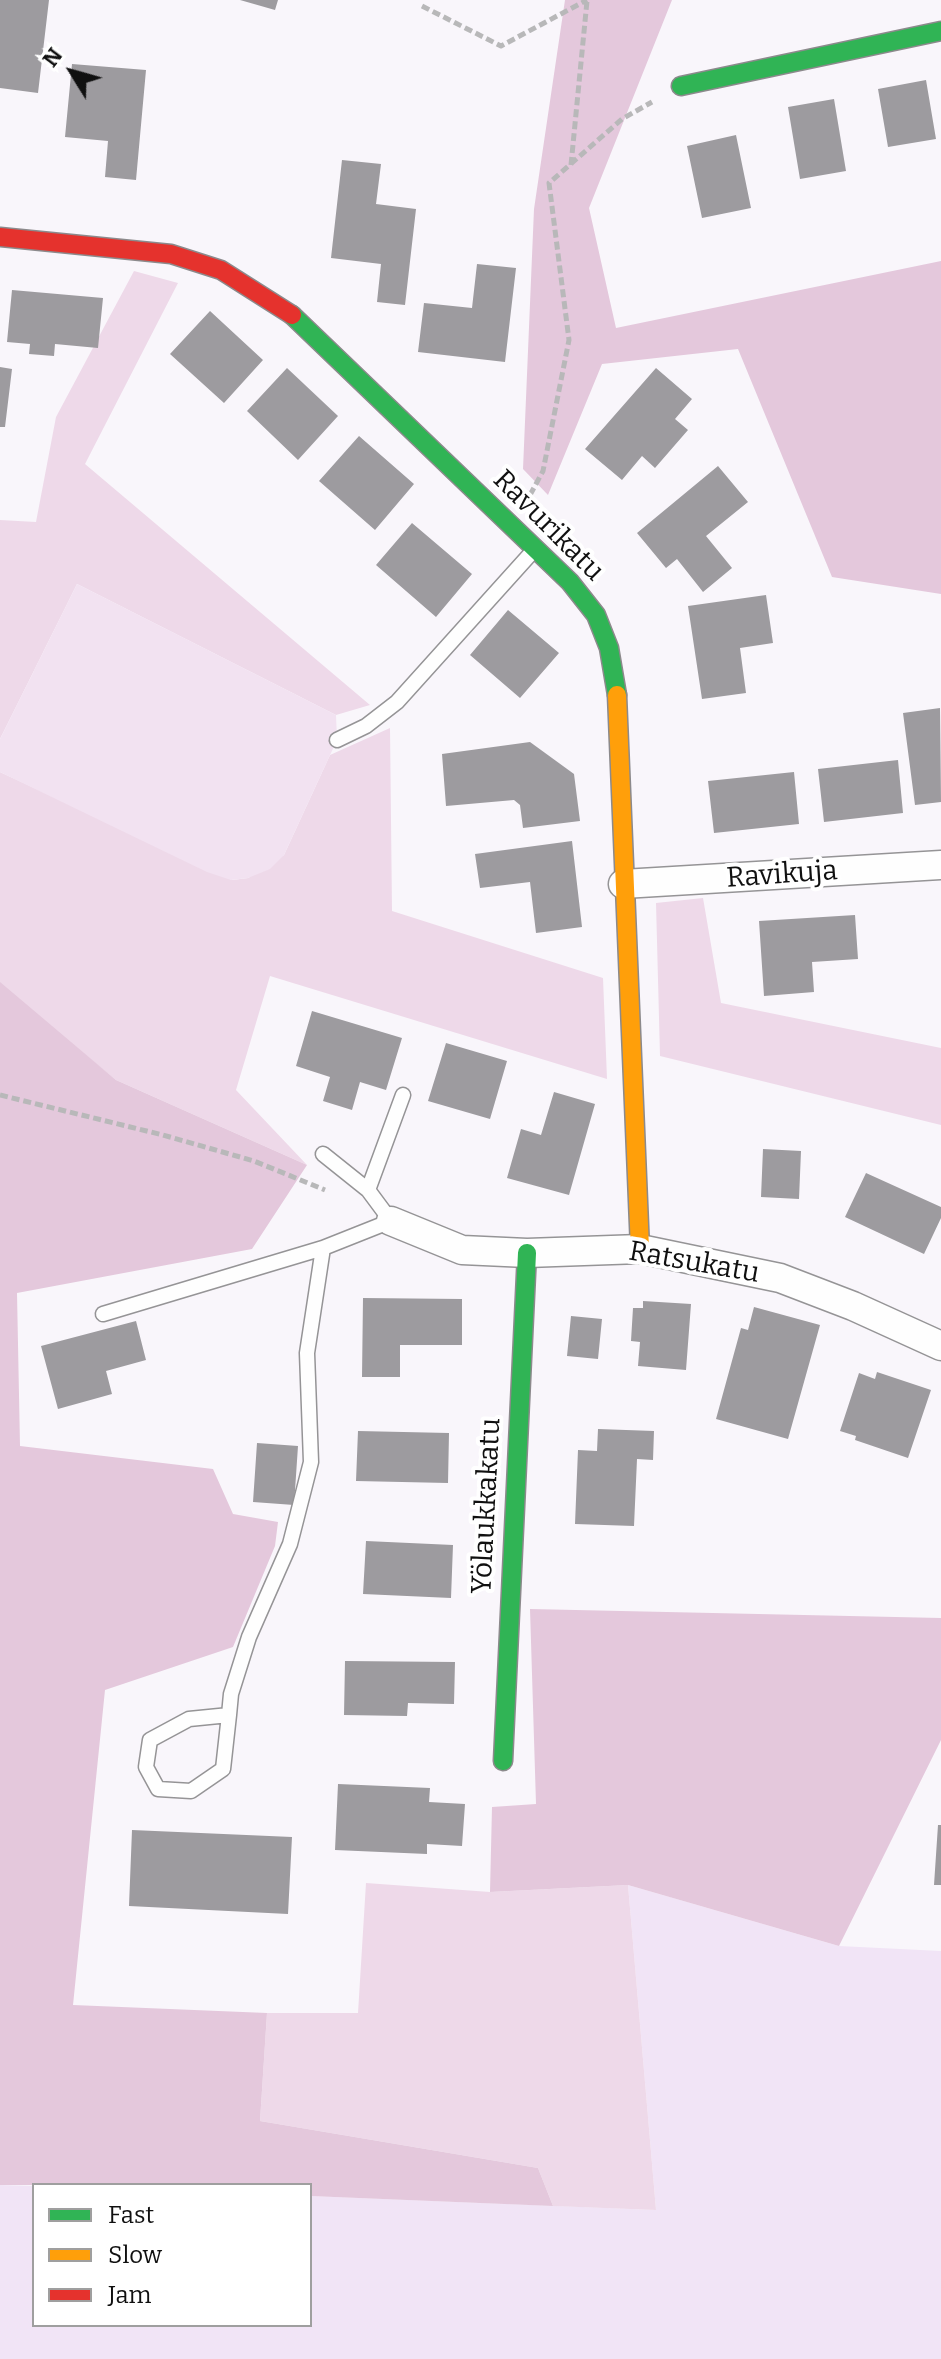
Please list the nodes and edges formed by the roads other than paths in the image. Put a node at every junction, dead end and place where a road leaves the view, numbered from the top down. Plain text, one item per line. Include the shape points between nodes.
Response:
1 (941, 31) edge
2 (681, 86) road end
3 (0, 237) edge
4 (535, 549) junction
5 (337, 740) dead end
6 (941, 865) edge
7 (623, 884) junction
8 (403, 1095) dead end
9 (323, 1154) dead end
10 (368, 1190) junction
11 (391, 1221) junction
12 (323, 1248) junction
13 (640, 1249) junction
14 (527, 1253) junction
15 (103, 1314) dead end
16 (941, 1346) edge
17 (229, 1715) junction
18 (503, 1761) dead end

1 - 2 street
3 - 4 street, Ravurikatu via 171,254 221,270 253,288 290,313
4 - 5 lane via 397,702
4 - 7 street, Ravurikatu via 596,615 609,648 617,688
6 - 7 street, Ravikuja
7 - 13 street, Ravurikatu
8 - 10 lane
9 - 10 lane
10 - 11 lane
11 - 12 lane
11 - 14 street, Ratsukatu via 462,1250
12 - 15 lane
12 - 17 lane via 307,1353 311,1462 290,1544 249,1637
13 - 14 street, Ratsukatu
13 - 16 street, Ratsukatu via 780,1278
14 - 18 street, Yölaukkakatu
17 - 17 lane via 189,1719 150,1740 146,1767 158,1789 191,1791 223,1769

